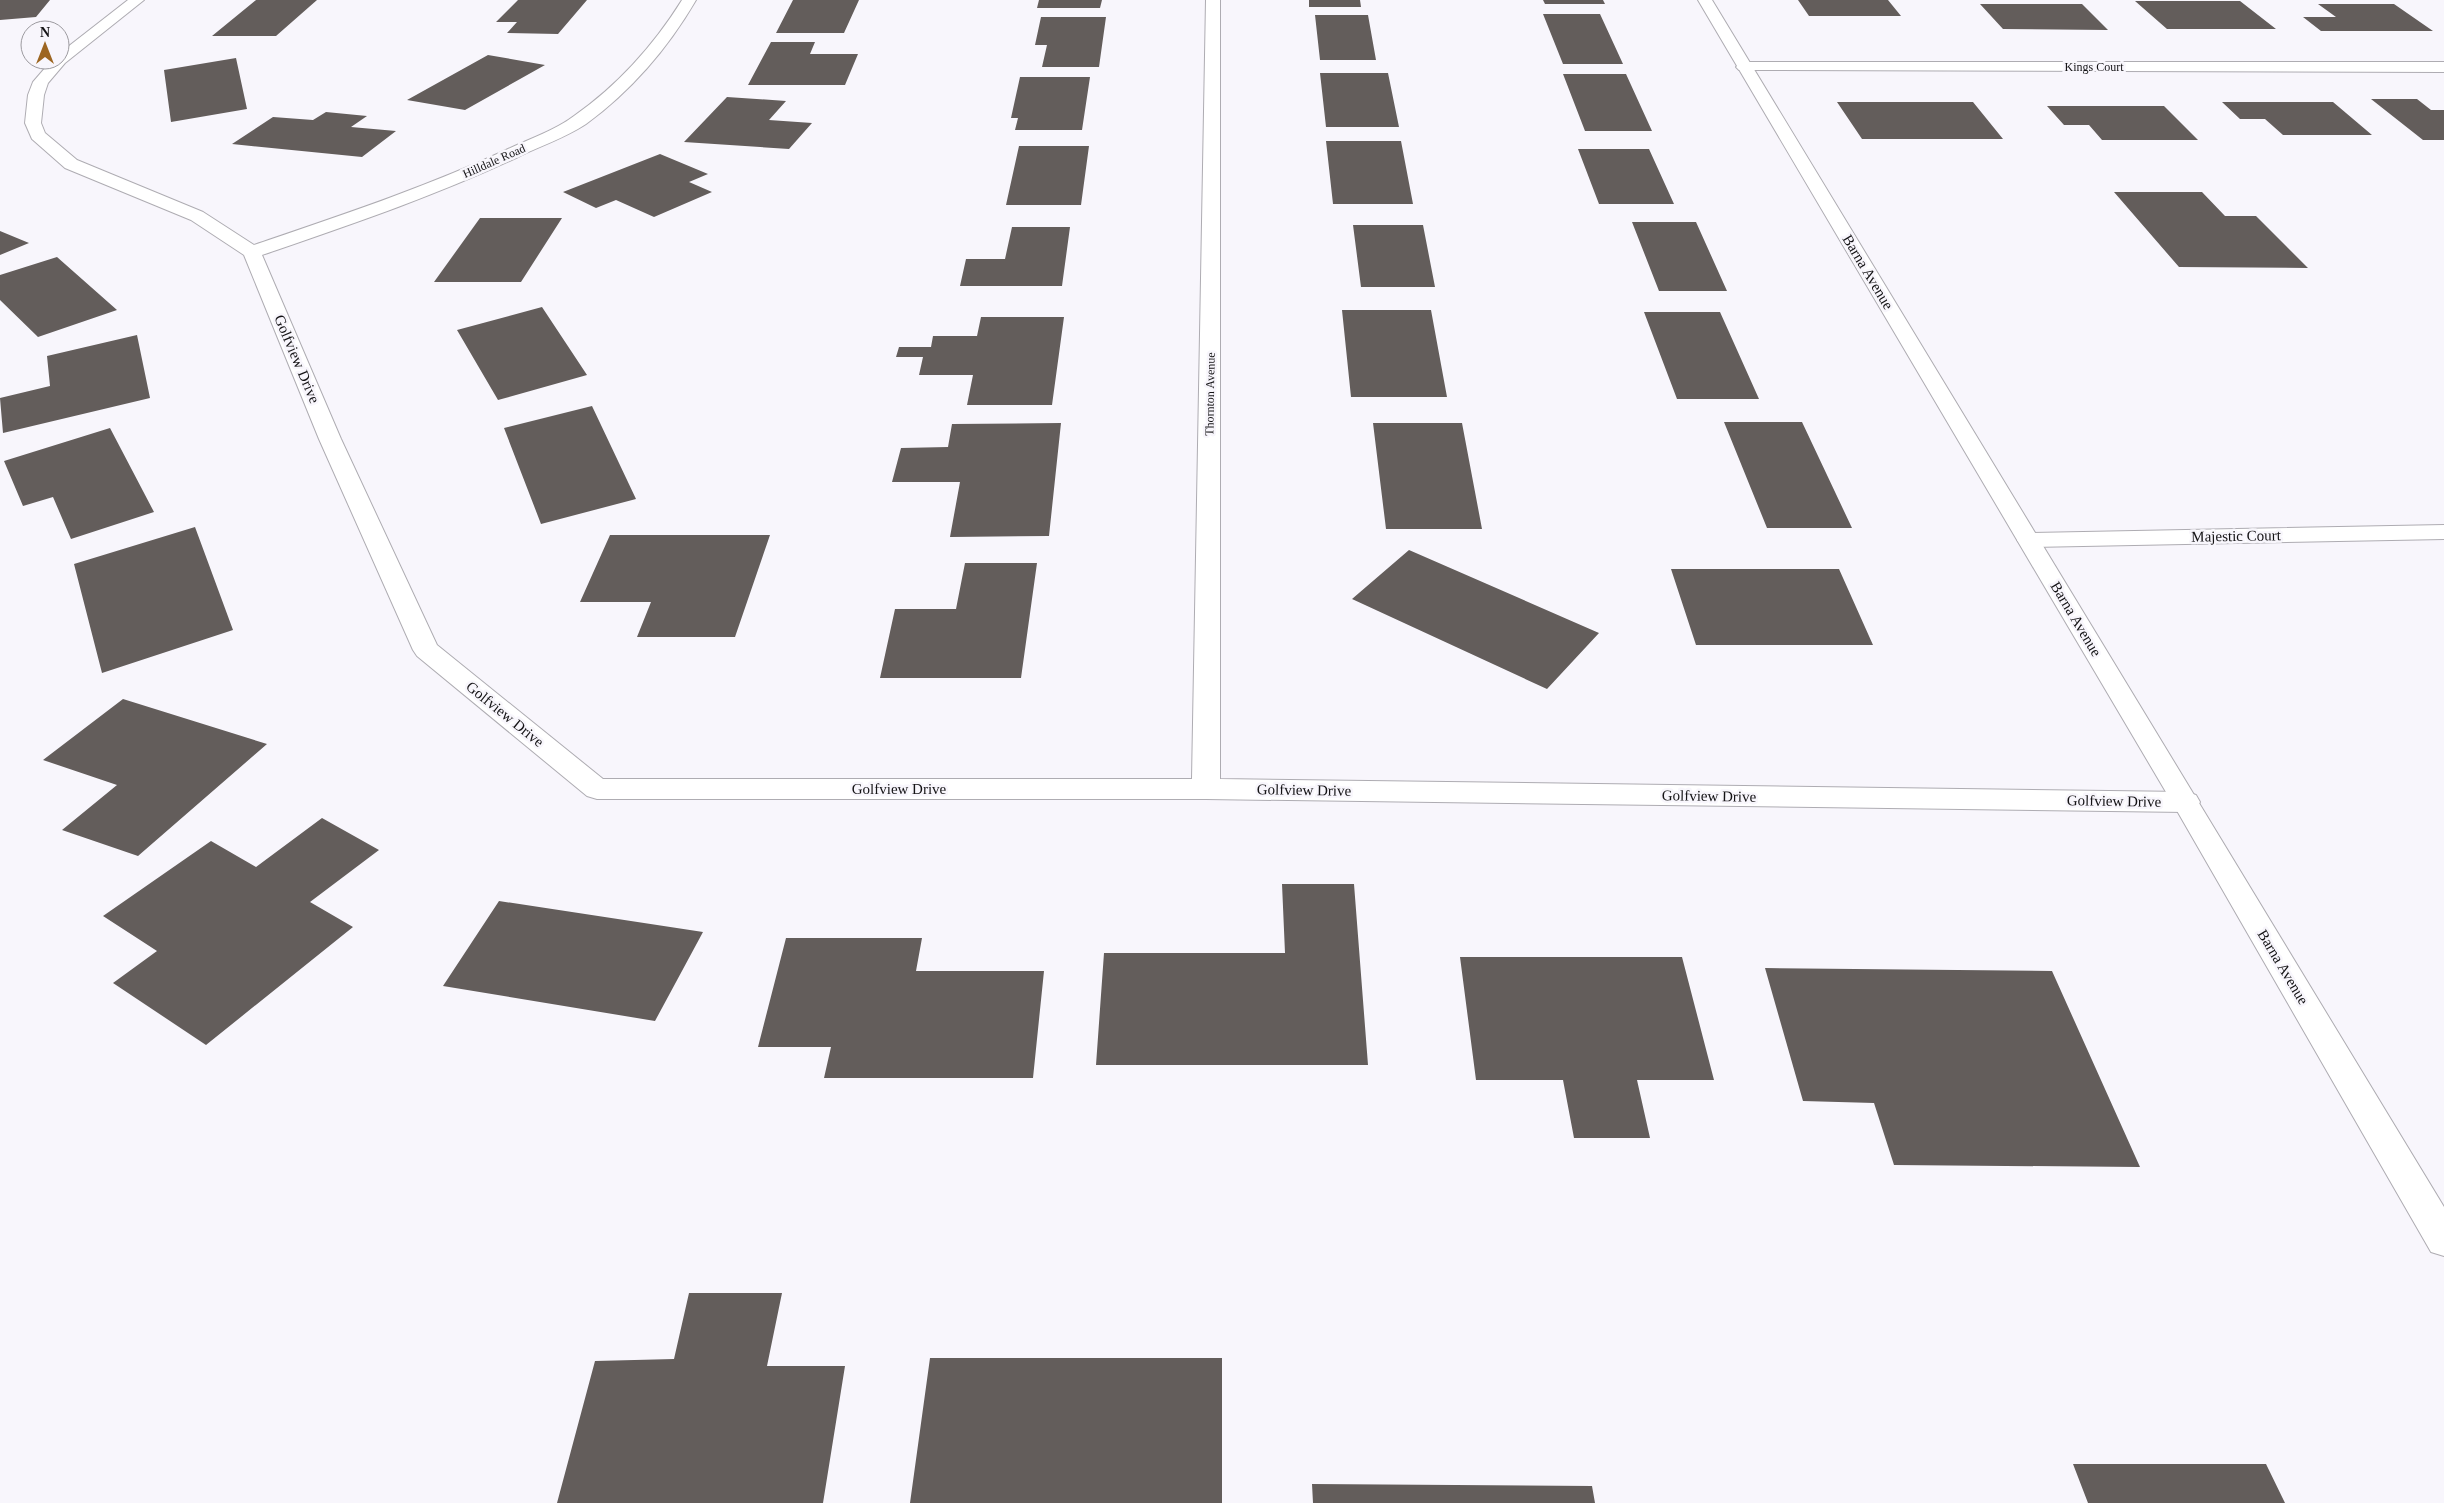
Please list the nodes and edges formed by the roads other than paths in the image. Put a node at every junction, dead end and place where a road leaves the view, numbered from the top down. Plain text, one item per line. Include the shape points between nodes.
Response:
1 (137, 0) edge
2 (689, 0) edge
3 (1213, 0) edge
4 (1705, 0) edge
5 (70, 52) edge
6 (1744, 67) junction
7 (2444, 67) edge
8 (51, 70) edge
9 (252, 252) junction
10 (2444, 532) edge
11 (2029, 540) junction
12 (1206, 789) junction
13 (2186, 802) junction
14 (2444, 1240) edge

1 - 5 street
2 - 9 street, Hilldale Road via 682,14 626,82 578,122 483,168
3 - 12 street, Thornton Avenue
4 - 6 street, Barna Avenue
6 - 7 street, Kings Court
6 - 11 street, Barna Avenue
8 - 9 street via 41,82 36,95 33,123 38,135 70,164 197,216
9 - 12 street, Golfview Drive via 330,439 426,650 597,789
10 - 11 street, Majestic Court
11 - 13 street, Barna Avenue
12 - 13 street, Golfview Drive
13 - 14 street, Barna Avenue

